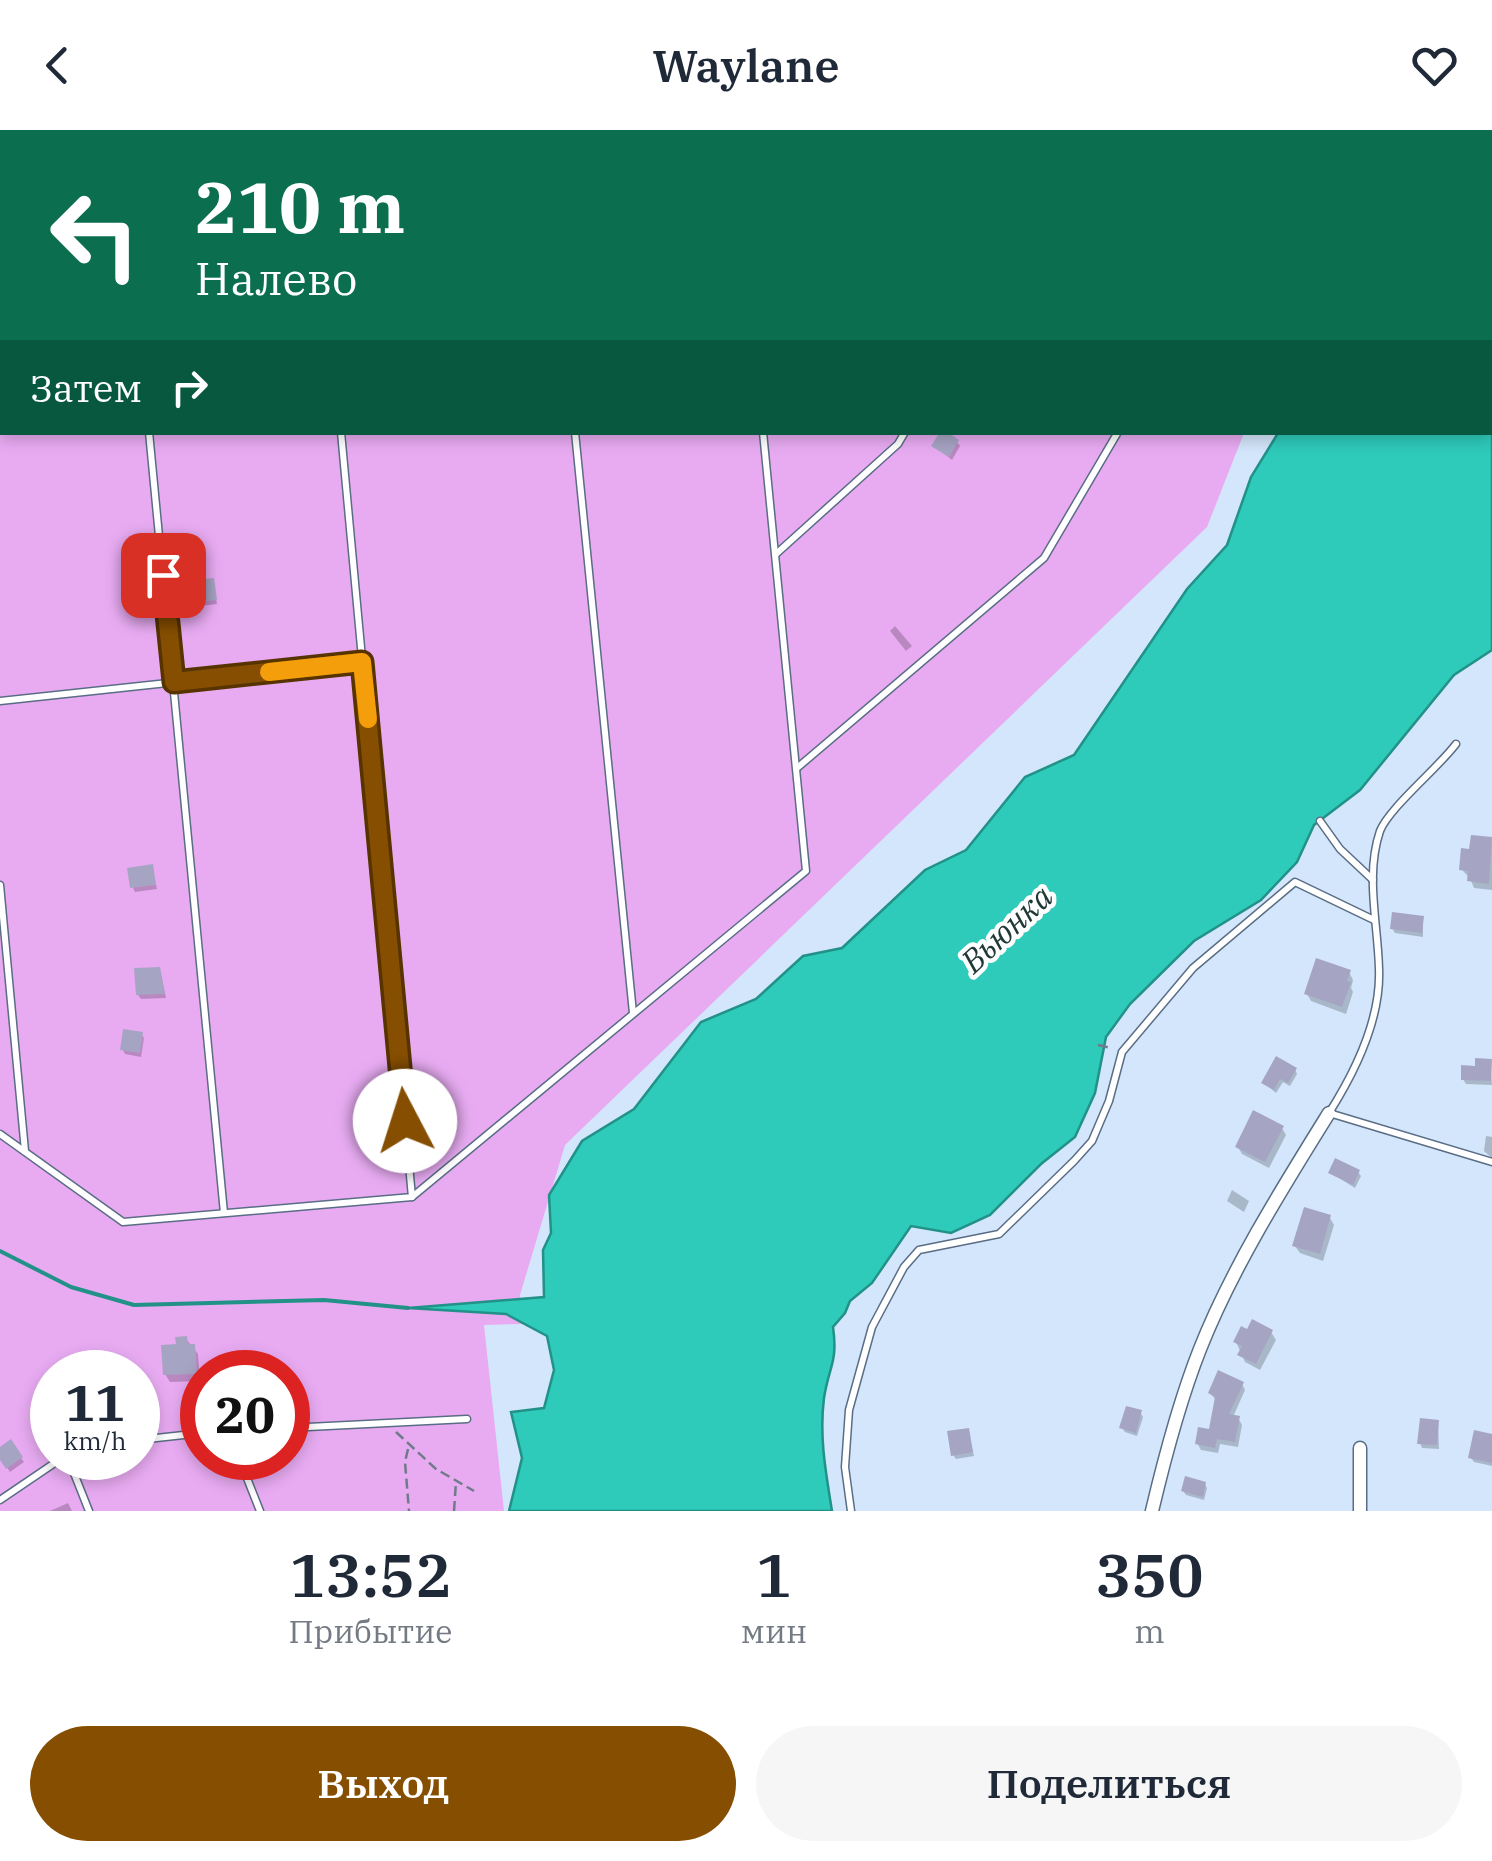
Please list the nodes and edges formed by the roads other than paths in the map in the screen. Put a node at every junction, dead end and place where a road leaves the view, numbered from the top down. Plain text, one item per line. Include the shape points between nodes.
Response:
1 (149, 435) edge
2 (341, 435) edge
3 (575, 435) edge
4 (762, 435) edge
5 (903, 435) edge
6 (1116, 435) edge
7 (775, 554) junction
8 (362, 662) junction
9 (174, 682) junction
10 (0, 701) edge
11 (1456, 744) dead end
12 (796, 769) junction
13 (1320, 821) dead end
14 (1374, 881) junction
15 (0, 885) edge
16 (1374, 920) junction
17 (633, 1014) junction
18 (1329, 1113) junction
19 (0, 1134) edge
20 (24, 1152) junction
21 (1492, 1162) edge
22 (412, 1197) junction
23 (224, 1213) junction
24 (467, 1419) dead end
25 (310, 1427) edge
26 (1360, 1448) dead end
27 (31, 1480) edge
28 (75, 1480) edge
29 (247, 1480) edge
30 (0, 1500) edge
31 (89, 1511) edge
32 (260, 1511) edge
33 (851, 1511) edge
34 (1152, 1511) edge
35 (1360, 1511) edge

1 - 9 lane
2 - 8 lane
3 - 17 lane
4 - 7 lane
5 - 7 lane
6 - 12 lane via 1044,558
7 - 12 lane
8 - 9 lane
8 - 22 lane
9 - 10 lane
9 - 23 lane
11 - 14 lane via 1386,819
12 - 17 lane via 806,871
13 - 14 lane
14 - 16 lane
15 - 20 lane
16 - 18 lane via 1376,1006
16 - 33 lane via 1295,882 1193,968 1122,1052 1092,1141 1000,1234 919,1250 872,1327 849,1410
17 - 22 lane
18 - 21 lane
18 - 34 street via 1214,1316 1180,1404
19 - 20 lane
20 - 23 lane via 123,1222
22 - 23 lane
24 - 25 lane
26 - 35 street
27 - 30 lane
28 - 31 lane
29 - 32 lane

